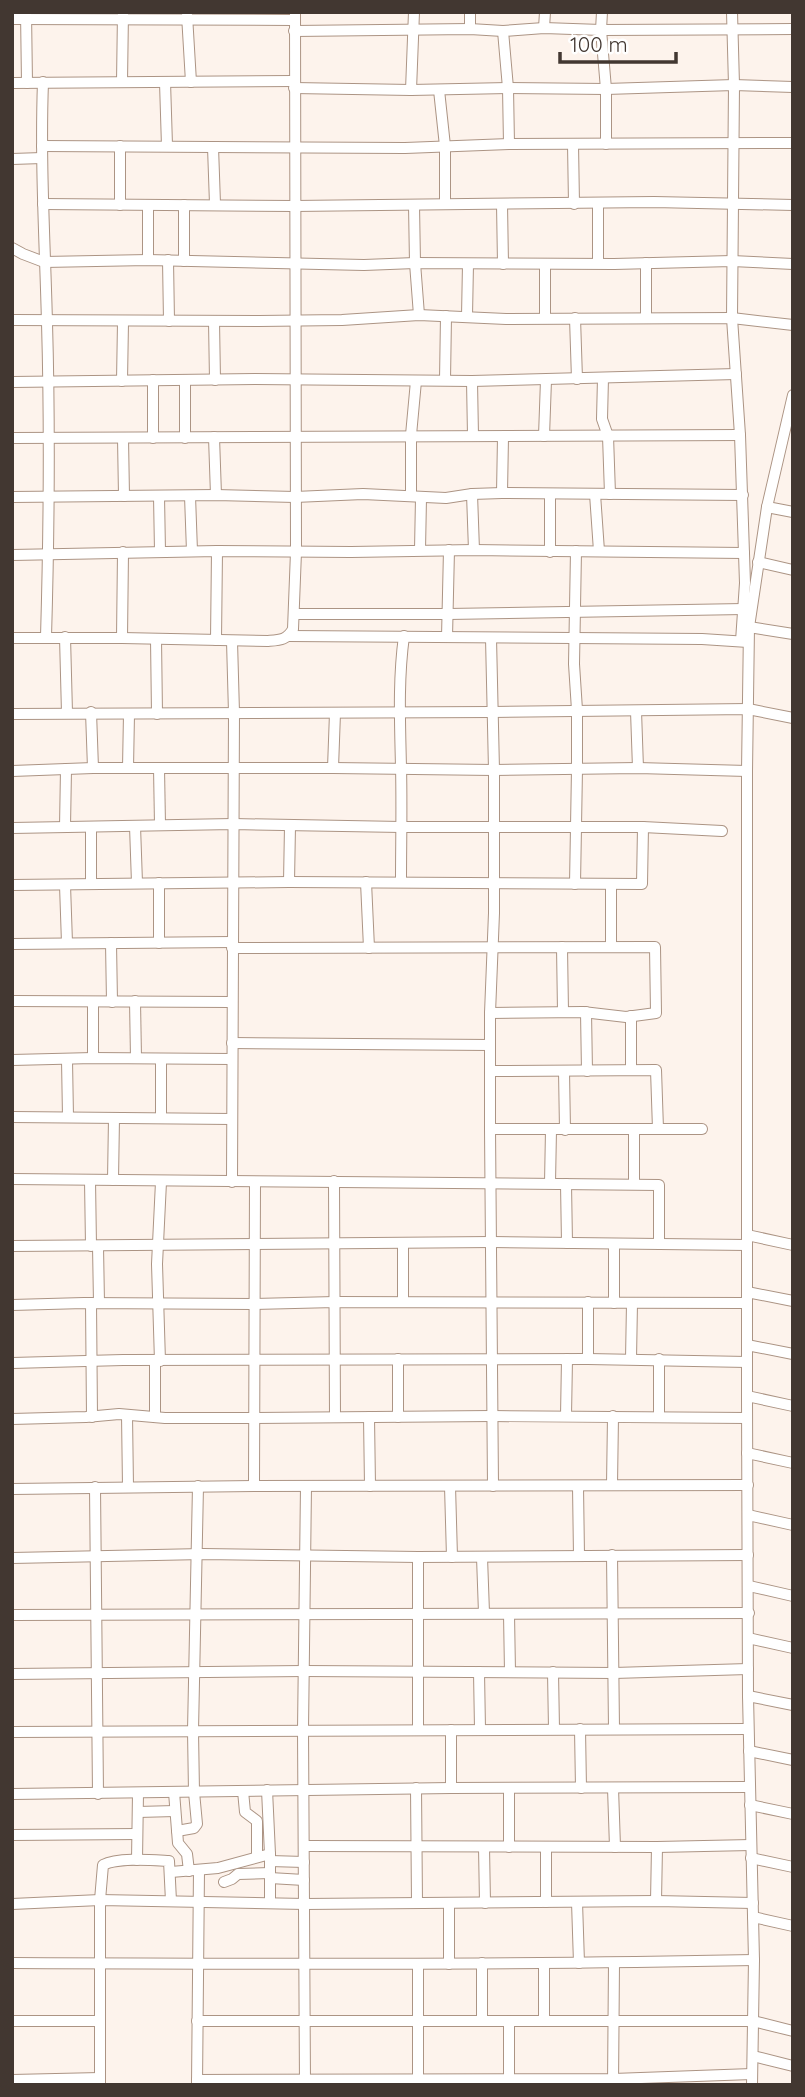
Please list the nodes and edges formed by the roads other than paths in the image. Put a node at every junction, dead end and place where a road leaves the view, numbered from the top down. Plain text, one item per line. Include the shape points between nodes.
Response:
1 (414, 12) edge
2 (470, 12) edge
3 (545, 12) edge
4 (602, 12) edge
5 (732, 12) edge
6 (26, 15) edge
7 (122, 16) edge
8 (187, 16) edge
9 (12, 19) edge
10 (294, 21) edge
11 (544, 28) junction
12 (470, 29) junction
13 (793, 29) edge
14 (412, 30) junction
15 (601, 30) junction
16 (732, 30) junction
17 (503, 31) junction
18 (43, 82) junction
19 (122, 82) junction
20 (165, 82) junction
21 (191, 82) junction
22 (12, 83) edge
23 (27, 83) junction
24 (294, 85) junction
25 (734, 85) junction
26 (793, 86) edge
27 (508, 88) junction
28 (606, 89) junction
29 (411, 90) junction
30 (439, 90) junction
31 (734, 142) junction
32 (509, 144) junction
33 (573, 144) junction
34 (606, 144) junction
35 (793, 144) edge
36 (42, 146) junction
37 (120, 146) junction
38 (167, 146) junction
39 (445, 146) junction
40 (214, 147) junction
41 (295, 147) junction
42 (42, 158) junction
43 (12, 159) edge
44 (732, 203) junction
45 (43, 204) junction
46 (215, 204) junction
47 (446, 204) junction
48 (502, 204) junction
49 (574, 204) junction
50 (597, 204) junction
51 (120, 205) junction
52 (149, 205) junction
53 (184, 205) junction
54 (415, 205) junction
55 (793, 205) edge
56 (294, 206) junction
57 (12, 248) edge
58 (148, 260) junction
59 (167, 260) junction
60 (184, 261) junction
61 (732, 261) junction
62 (44, 262) junction
63 (415, 263) junction
64 (597, 263) junction
65 (646, 263) junction
66 (295, 264) junction
67 (468, 264) junction
68 (503, 264) junction
69 (545, 264) junction
70 (793, 264) edge
71 (419, 315) junction
72 (446, 316) junction
73 (467, 316) junction
74 (545, 318) junction
75 (575, 318) junction
76 (646, 318) junction
77 (732, 318) junction
78 (12, 320) edge
79 (47, 321) junction
80 (169, 321) junction
81 (214, 321) junction
82 (296, 321) junction
83 (123, 322) junction
84 (793, 325) edge
85 (736, 374) junction
86 (603, 378) junction
87 (577, 379) junction
88 (152, 380) junction
89 (185, 380) junction
90 (215, 380) junction
91 (296, 380) junction
92 (445, 380) junction
93 (546, 380) junction
94 (48, 381) junction
95 (122, 381) junction
96 (472, 381) junction
97 (12, 382) edge
98 (416, 382) junction
99 (793, 396) edge
100 (411, 435) junction
101 (740, 435) junction
102 (296, 436) junction
103 (473, 436) junction
104 (544, 436) junction
105 (608, 436) junction
106 (214, 437) junction
107 (503, 437) junction
108 (12, 438) edge
109 (48, 438) junction
110 (122, 438) junction
111 (153, 438) junction
112 (185, 438) junction
113 (780, 447) junction
114 (793, 449) edge
115 (502, 493) junction
116 (472, 494) junction
117 (550, 494) junction
118 (595, 494) junction
119 (610, 494) junction
120 (216, 495) junction
121 (743, 495) junction
122 (48, 496) junction
123 (124, 496) junction
124 (159, 496) junction
125 (190, 496) junction
126 (416, 496) junction
127 (12, 497) edge
128 (295, 497) junction
129 (767, 507) junction
130 (793, 512) edge
131 (420, 550) junction
132 (449, 550) junction
133 (474, 550) junction
134 (160, 551) junction
135 (192, 551) junction
136 (217, 551) junction
137 (576, 551) junction
138 (599, 551) junction
139 (123, 552) junction
140 (296, 552) junction
141 (550, 552) junction
142 (744, 553) junction
143 (12, 555) edge
144 (49, 555) junction
145 (758, 562) junction
146 (793, 570) edge
147 (744, 609) junction
148 (576, 613) junction
149 (294, 614) junction
150 (448, 614) junction
151 (749, 627) junction
152 (793, 634) edge
153 (289, 636) junction
154 (404, 636) junction
155 (65, 637) junction
156 (447, 637) junction
157 (12, 638) edge
158 (46, 638) junction
159 (122, 638) junction
160 (491, 638) junction
161 (575, 638) junction
162 (156, 639) junction
163 (216, 640) junction
164 (232, 641) junction
165 (745, 642) junction
166 (748, 709) junction
167 (577, 710) junction
168 (636, 711) junction
169 (91, 712) junction
170 (399, 712) junction
171 (492, 712) junction
172 (66, 713) junction
173 (157, 713) junction
174 (234, 713) junction
175 (335, 713) junction
176 (12, 714) edge
177 (129, 714) junction
178 (793, 718) edge
179 (93, 768) junction
180 (128, 768) junction
181 (159, 768) junction
182 (234, 768) junction
183 (333, 768) junction
184 (401, 768) junction
185 (638, 768) junction
186 (66, 769) junction
187 (577, 769) junction
188 (494, 770) junction
189 (12, 771) edge
190 (747, 771) junction
191 (233, 824) junction
192 (160, 825) junction
193 (135, 826) junction
194 (290, 826) junction
195 (493, 826) junction
196 (65, 827) junction
197 (91, 827) junction
198 (401, 827) junction
199 (576, 827) junction
200 (643, 827) junction
201 (12, 828) edge
202 (722, 831) dead end
203 (289, 882) junction
204 (366, 882) junction
205 (401, 882) junction
206 (137, 883) junction
207 (159, 883) junction
208 (233, 883) junction
209 (91, 884) junction
210 (494, 884) junction
211 (575, 884) junction
212 (611, 884) junction
213 (12, 885) edge
214 (65, 885) junction
215 (66, 943) junction
216 (111, 943) junction
217 (159, 943) junction
218 (12, 944) edge
219 (232, 945) junction
220 (611, 946) junction
221 (492, 947) junction
222 (562, 947) junction
223 (369, 948) junction
224 (12, 1001) edge
225 (135, 1001) junction
226 (93, 1002) junction
227 (112, 1002) junction
228 (232, 1002) junction
229 (563, 1012) junction
230 (586, 1012) junction
231 (490, 1013) junction
232 (631, 1016) junction
233 (232, 1043) junction
234 (490, 1045) junction
235 (93, 1058) junction
236 (136, 1058) junction
237 (67, 1059) junction
238 (161, 1059) junction
239 (232, 1059) junction
240 (12, 1060) edge
241 (564, 1070) junction
242 (631, 1070) junction
243 (490, 1071) junction
244 (587, 1071) junction
245 (12, 1117) edge
246 (68, 1117) junction
247 (114, 1118) junction
248 (161, 1118) junction
249 (232, 1119) junction
250 (490, 1129) junction
251 (634, 1129) junction
252 (658, 1129) junction
253 (702, 1129) dead end
254 (551, 1130) junction
255 (565, 1130) junction
256 (12, 1179) edge
257 (90, 1180) junction
258 (113, 1180) junction
259 (232, 1181) junction
260 (334, 1181) junction
261 (161, 1182) junction
262 (255, 1182) junction
263 (491, 1183) junction
264 (550, 1183) junction
265 (566, 1184) junction
266 (634, 1184) junction
267 (747, 1240) junction
268 (492, 1242) junction
269 (567, 1242) junction
270 (254, 1244) junction
271 (335, 1244) junction
272 (403, 1244) junction
273 (614, 1244) junction
274 (659, 1244) junction
275 (793, 1245) edge
276 (95, 1246) junction
277 (158, 1246) junction
278 (12, 1247) edge
279 (747, 1297) junction
280 (335, 1301) junction
281 (793, 1301) edge
282 (403, 1302) junction
283 (492, 1302) junction
284 (95, 1303) junction
285 (159, 1303) junction
286 (588, 1303) junction
287 (614, 1303) junction
288 (632, 1303) junction
289 (254, 1304) junction
290 (12, 1305) edge
291 (747, 1345) junction
292 (793, 1354) edge
293 (335, 1359) junction
294 (398, 1359) junction
295 (493, 1359) junction
296 (567, 1359) junction
297 (588, 1359) junction
298 (631, 1359) junction
299 (659, 1359) junction
300 (92, 1361) junction
301 (158, 1361) junction
302 (254, 1361) junction
303 (747, 1362) junction
304 (12, 1363) edge
305 (747, 1396) junction
306 (793, 1406) edge
307 (127, 1415) junction
308 (492, 1416) junction
309 (566, 1416) junction
310 (613, 1416) junction
311 (92, 1417) junction
312 (155, 1417) junction
313 (335, 1417) junction
314 (369, 1417) junction
315 (398, 1417) junction
316 (659, 1417) junction
317 (255, 1418) junction
318 (747, 1418) junction
319 (12, 1419) edge
320 (747, 1453) junction
321 (793, 1463) edge
322 (612, 1485) junction
323 (748, 1485) junction
324 (198, 1486) junction
325 (254, 1486) junction
326 (306, 1486) junction
327 (370, 1486) junction
328 (450, 1486) junction
329 (493, 1486) junction
330 (578, 1486) junction
331 (96, 1487) junction
332 (128, 1487) junction
333 (12, 1489) edge
334 (748, 1515) junction
335 (793, 1524) edge
336 (196, 1555) junction
337 (612, 1555) junction
338 (748, 1555) junction
339 (305, 1556) junction
340 (579, 1556) junction
341 (96, 1557) junction
342 (418, 1557) junction
343 (452, 1557) junction
344 (482, 1557) junction
345 (12, 1558) edge
346 (749, 1586) junction
347 (793, 1595) edge
348 (749, 1613) junction
349 (304, 1614) junction
350 (419, 1614) junction
351 (484, 1614) junction
352 (509, 1614) junction
353 (613, 1614) junction
354 (12, 1615) edge
355 (97, 1615) junction
356 (195, 1615) junction
357 (748, 1638) junction
358 (793, 1648) edge
359 (748, 1669) junction
360 (304, 1671) junction
361 (194, 1672) junction
362 (418, 1672) junction
363 (479, 1672) junction
364 (510, 1672) junction
365 (553, 1672) junction
366 (614, 1672) junction
367 (96, 1673) junction
368 (12, 1674) edge
369 (748, 1696) junction
370 (793, 1705) edge
371 (480, 1729) junction
372 (554, 1729) junction
373 (580, 1729) junction
374 (614, 1729) junction
375 (748, 1729) junction
376 (303, 1730) junction
377 (418, 1730) junction
378 (451, 1730) junction
379 (96, 1731) junction
380 (193, 1731) junction
381 (12, 1732) edge
382 (749, 1751) junction
383 (793, 1760) edge
384 (749, 1787) junction
385 (416, 1788) junction
386 (451, 1788) junction
387 (509, 1788) junction
388 (581, 1788) junction
389 (613, 1788) junction
390 (267, 1790) junction
391 (303, 1790) junction
392 (243, 1791) junction
393 (194, 1792) junction
394 (138, 1793) junction
395 (174, 1793) junction
396 (12, 1794) edge
397 (98, 1794) junction
398 (750, 1805) junction
399 (175, 1811) junction
400 (138, 1812) junction
401 (793, 1814) edge
402 (177, 1831) junction
403 (137, 1834) junction
404 (12, 1835) edge
405 (751, 1845) junction
406 (304, 1846) junction
407 (417, 1847) junction
408 (484, 1847) junction
409 (509, 1847) junction
410 (546, 1847) junction
411 (615, 1847) junction
412 (657, 1847) junction
413 (253, 1854) junction
414 (751, 1858) junction
415 (137, 1860) junction
416 (270, 1862) junction
417 (304, 1862) junction
418 (793, 1867) edge
419 (218, 1868) junction
420 (194, 1870) junction
421 (171, 1872) junction
422 (246, 1874) junction
423 (304, 1880) junction
424 (225, 1882) junction
425 (100, 1900) junction
426 (171, 1900) junction
427 (198, 1901) junction
428 (656, 1901) junction
429 (227, 1902) junction
430 (546, 1902) junction
431 (578, 1902) junction
432 (270, 1903) junction
433 (417, 1903) junction
434 (449, 1903) junction
435 (485, 1903) junction
436 (753, 1903) junction
437 (305, 1904) junction
438 (12, 1905) edge
439 (753, 1917) junction
440 (793, 1926) edge
441 (754, 1960) junction
442 (12, 1963) edge
443 (101, 1963) junction
444 (579, 1963) junction
445 (614, 1963) junction
446 (198, 1964) junction
447 (418, 1964) junction
448 (449, 1964) junction
449 (482, 1964) junction
450 (544, 1964) junction
451 (305, 1965) junction
452 (418, 2020) junction
453 (12, 2021) edge
454 (99, 2021) junction
455 (198, 2021) junction
456 (305, 2021) junction
457 (482, 2021) junction
458 (509, 2021) junction
459 (544, 2021) junction
460 (613, 2021) junction
461 (754, 2021) junction
462 (793, 2031) edge
463 (753, 2056) junction
464 (793, 2066) edge
465 (509, 2078) junction
466 (12, 2080) edge
467 (752, 2080) edge
468 (100, 2082) edge
469 (197, 2082) edge
470 (305, 2082) edge
471 (418, 2082) edge
472 (463, 2082) edge
473 (551, 2082) edge
474 (613, 2082) edge

1 - 14 street
2 - 12 street
3 - 11 street
4 - 15 street
5 - 16 street
6 - 7 street
6 - 9 street
6 - 23 street
7 - 8 street
7 - 19 street
8 - 10 street
8 - 21 street
10 - 14 street
10 - 24 street
11 - 15 street
11 - 17 street
12 - 14 street
12 - 17 street
13 - 16 street
14 - 29 street
15 - 16 street
15 - 28 street
16 - 25 street
17 - 27 street
18 - 19 street
18 - 23 street
18 - 36 street
19 - 20 street
20 - 21 street
20 - 38 street
21 - 24 street
22 - 23 street
24 - 29 street
24 - 41 street
25 - 26 street
25 - 28 street
25 - 31 street
27 - 28 street
27 - 30 street
27 - 32 street
28 - 34 street
29 - 30 street
30 - 39 street
31 - 34 street
31 - 35 street
31 - 44 street
32 - 33 street
32 - 39 street
33 - 34 street
33 - 49 street
36 - 37 street
36 - 42 street
37 - 38 street
37 - 51 street
38 - 40 street
39 - 41 street
39 - 47 street
40 - 41 street
40 - 46 street
41 - 56 street
42 - 43 street
42 - 45 street
44 - 50 street
44 - 55 street
44 - 61 street
45 - 51 street
45 - 62 street
46 - 53 street
46 - 56 street
47 - 48 street
47 - 54 street
48 - 49 street
48 - 68 street
49 - 50 street
50 - 64 street
51 - 52 street
52 - 53 street
52 - 58 street
53 - 60 street
54 - 56 street
54 - 63 street
56 - 66 street
57 - 62 street
58 - 59 street
58 - 62 street
59 - 60 street
59 - 80 street
60 - 66 street
61 - 65 street
61 - 70 street
61 - 77 street
62 - 79 street
63 - 66 street
63 - 67 street
63 - 71 street
64 - 65 street
64 - 69 street
65 - 76 street
66 - 82 street
67 - 68 street
67 - 73 street
68 - 69 street
69 - 74 street
71 - 72 street
71 - 82 street
72 - 73 street
72 - 92 street
73 - 74 street
74 - 75 street
75 - 76 street
75 - 87 street
76 - 77 street
77 - 84 street
77 - 85 street
78 - 79 street
79 - 83 street
79 - 94 street
80 - 81 street
80 - 83 street
81 - 82 street
81 - 90 street
82 - 91 street
83 - 95 street
85 - 86 street
85 - 101 street
86 - 87 street
86 - 105 street via 602,419
87 - 93 street
88 - 89 street
88 - 95 street
88 - 111 street
89 - 90 street
89 - 112 street
90 - 91 street
91 - 98 street
91 - 102 street
92 - 96 street
92 - 98 street
93 - 96 street
93 - 104 street
94 - 95 street
94 - 97 street
94 - 109 street
96 - 103 street
98 - 100 street
99 - 113 street
100 - 102 street
100 - 103 street
100 - 126 street
101 - 105 street
101 - 121 street
102 - 106 street
102 - 128 street
103 - 107 street
104 - 105 street
104 - 107 street
105 - 119 street
106 - 112 street
106 - 120 street
107 - 115 street
108 - 109 street
109 - 110 street
109 - 122 street
110 - 111 street
110 - 123 street
111 - 112 street
113 - 114 street
113 - 129 street
115 - 116 street
115 - 117 street
116 - 126 street
116 - 133 street
117 - 118 street
117 - 141 street
118 - 119 street
118 - 138 street
119 - 121 street
120 - 125 street
120 - 128 street
121 - 142 street
122 - 123 street
122 - 127 street
122 - 144 street
123 - 124 street
124 - 125 street
124 - 134 street
125 - 135 street
126 - 128 street
126 - 131 street
128 - 140 street
129 - 130 street
129 - 145 street
131 - 132 street
131 - 140 street
132 - 133 street
132 - 150 street
133 - 141 street
134 - 135 street
134 - 139 street
135 - 136 street
136 - 140 street
136 - 163 street
137 - 138 street
137 - 141 street
137 - 148 street
138 - 142 street
139 - 144 street
139 - 159 street
140 - 149 street
142 - 147 street
143 - 144 street
144 - 158 street
145 - 146 street
145 - 151 street
147 - 148 street
147 - 165 street
148 - 150 street
148 - 161 street
149 - 150 street
149 - 153 street
150 - 156 street
151 - 152 street
151 - 165 street
153 - 154 street
153 - 164 street
154 - 156 street
154 - 170 street
155 - 158 street
155 - 159 street
155 - 172 street
156 - 160 street
157 - 158 street
159 - 162 street
160 - 161 street
160 - 171 street
161 - 165 street
161 - 167 street
162 - 163 street
162 - 173 street
163 - 164 street
164 - 174 street
165 - 166 street
166 - 168 street
166 - 178 street
166 - 190 street
167 - 168 street
167 - 171 street
167 - 187 street
168 - 185 street
169 - 172 street
169 - 177 street
169 - 179 street
170 - 171 street
170 - 175 street
170 - 184 street
171 - 188 street
172 - 176 street
173 - 174 street
173 - 177 street
174 - 175 street
174 - 182 street
175 - 183 street
177 - 180 street
179 - 180 street
179 - 186 street
180 - 181 street
181 - 182 street
181 - 192 street
182 - 183 street
182 - 191 street
183 - 184 street
184 - 188 street
184 - 198 street
185 - 187 street
185 - 190 street
186 - 189 street
186 - 196 street
187 - 188 street
187 - 199 street
188 - 195 street
190 - 267 street
191 - 192 street
191 - 194 street
191 - 208 street
192 - 193 street
193 - 197 street
193 - 206 street
194 - 198 street
194 - 203 street
195 - 198 street
195 - 199 street
195 - 210 street
196 - 197 street
196 - 201 street
197 - 209 street
198 - 205 street
199 - 200 street
199 - 211 street
200 - 202 street
200 - 212 street via 642,884
203 - 204 street
203 - 208 street
204 - 205 street
204 - 223 street
205 - 210 street
206 - 207 street
206 - 209 street
207 - 208 street
207 - 217 street
208 - 219 street
209 - 214 street
210 - 211 street
210 - 221 street
211 - 212 street
212 - 220 street
213 - 214 street
214 - 215 street
215 - 216 street
215 - 218 street
216 - 217 street
216 - 227 street
217 - 219 street
219 - 223 street
219 - 228 street
220 - 222 street
220 - 232 street via 655,947 656,1013
221 - 222 street
221 - 223 street
221 - 231 street
222 - 229 street
224 - 226 street
225 - 227 street
225 - 228 street
225 - 236 street
226 - 227 street
226 - 235 street
228 - 233 street
229 - 230 street
229 - 231 street
230 - 232 street
230 - 244 street
231 - 234 street
232 - 242 street
233 - 234 street
233 - 239 street
234 - 243 street
235 - 236 street
235 - 237 street
236 - 238 street
237 - 240 street
237 - 246 street
238 - 239 street
238 - 248 street
239 - 249 street
241 - 243 street
241 - 244 street
241 - 255 street
242 - 244 street
242 - 252 street via 656,1070
243 - 250 street
245 - 246 street
246 - 247 street
247 - 248 street
247 - 258 street
248 - 249 street
249 - 259 street
250 - 254 street
250 - 263 street
251 - 252 street
251 - 255 street
251 - 266 street
252 - 253 street
254 - 255 street
254 - 264 street
256 - 257 street
257 - 258 street
257 - 276 street
258 - 261 street
259 - 261 street
259 - 262 street
260 - 262 street
260 - 263 street
260 - 271 street
261 - 277 street
262 - 270 street
263 - 264 street
263 - 268 street
264 - 265 street
265 - 266 street
265 - 269 street
266 - 274 street via 659,1185
267 - 274 street
267 - 275 street
267 - 279 street
268 - 269 street
268 - 272 street
268 - 283 street
269 - 273 street
270 - 271 street
270 - 277 street
270 - 289 street
271 - 272 street
271 - 280 street
272 - 282 street
273 - 274 street
273 - 287 street
276 - 277 street
276 - 278 street
276 - 284 street
277 - 285 street
279 - 281 street
279 - 288 street
279 - 291 street
280 - 282 street
280 - 289 street
280 - 293 street
282 - 283 street
283 - 286 street
283 - 295 street
284 - 285 street
284 - 290 street
284 - 300 street
285 - 289 street
285 - 301 street
286 - 287 street
286 - 297 street
287 - 288 street
288 - 298 street
289 - 302 street
291 - 292 street
291 - 303 street
293 - 294 street
293 - 302 street
293 - 313 street
294 - 295 street
294 - 315 street
295 - 296 street
295 - 308 street
296 - 297 street
296 - 309 street
297 - 298 street
298 - 299 street
299 - 303 street
299 - 316 street
300 - 301 street
300 - 304 street
300 - 311 street
301 - 302 street
301 - 312 street
302 - 317 street
303 - 305 street
305 - 306 street
305 - 318 street
307 - 311 street
307 - 312 street
307 - 332 street
308 - 309 street
308 - 315 street
308 - 329 street
309 - 310 street
310 - 316 street
310 - 322 street
311 - 319 street
312 - 317 street
313 - 314 street
313 - 317 street
314 - 315 street
314 - 327 street
316 - 318 street
317 - 325 street
318 - 320 street
320 - 321 street
320 - 323 street
322 - 323 street
322 - 330 street
323 - 334 street
324 - 325 street
324 - 332 street
324 - 336 street
325 - 326 street
326 - 327 street
326 - 339 street
327 - 328 street
328 - 329 street
328 - 343 street
329 - 330 street
330 - 340 street
331 - 332 street
331 - 333 street
331 - 341 street
334 - 335 street
334 - 338 street
336 - 339 street
336 - 341 street
336 - 356 street
337 - 338 street
337 - 340 street
337 - 353 street
338 - 346 street
339 - 342 street
339 - 349 street
340 - 344 street
341 - 345 street
341 - 355 street
342 - 343 street
342 - 350 street
343 - 344 street
344 - 351 street
346 - 347 street
346 - 348 street
348 - 353 street
348 - 357 street
349 - 350 street
349 - 356 street
349 - 360 street
350 - 351 street
350 - 362 street
351 - 352 street
352 - 353 street
352 - 364 street
353 - 366 street
354 - 355 street
355 - 356 street
355 - 367 street
356 - 361 street
357 - 358 street
357 - 359 street
359 - 366 street
359 - 369 street
360 - 361 street
360 - 362 street
360 - 376 street
361 - 367 street
361 - 380 street
362 - 363 street
362 - 377 street
363 - 364 street
363 - 371 street
364 - 365 street
365 - 366 street
365 - 372 street
366 - 374 street
367 - 368 street
367 - 379 street
369 - 370 street
369 - 375 street
371 - 372 street
371 - 378 street
372 - 373 street
373 - 374 street
373 - 388 street
374 - 375 street
375 - 382 street
376 - 377 street
376 - 380 street
376 - 391 street
377 - 378 street
378 - 386 street
379 - 380 street
379 - 381 street
379 - 397 street
380 - 393 street
382 - 383 street
382 - 384 street
384 - 389 street
384 - 398 street
385 - 386 street
385 - 391 street
385 - 407 street
386 - 387 street
387 - 388 street
387 - 409 street
388 - 389 street
389 - 411 street
390 - 391 street
390 - 392 street
390 - 416 street
391 - 406 street
392 - 393 street
392 - 413 street via 245,1812 257,1821
393 - 395 street
393 - 402 street via 196,1826
394 - 395 street
394 - 397 street
394 - 400 street
395 - 399 street
396 - 397 street
398 - 401 street
398 - 405 street
399 - 400 street
399 - 402 street
400 - 403 street
402 - 420 street via 178,1843
403 - 404 street
403 - 415 street
405 - 412 street
405 - 414 street
406 - 407 street
406 - 417 street
407 - 408 street
407 - 433 street
408 - 409 street
408 - 435 street
409 - 410 street
410 - 411 street
410 - 430 street
411 - 412 street
412 - 428 street
413 - 416 street
413 - 419 street
413 - 422 street
414 - 418 street
414 - 436 street
415 - 421 street via 169,1861
415 - 425 street via 105,1863
416 - 417 street
416 - 422 street
416 - 423 street
416 - 432 street
417 - 423 street
419 - 420 street
419 - 424 street
420 - 421 street
420 - 427 street
421 - 426 street
422 - 424 street
423 - 437 street
424 - 429 street
425 - 426 street
425 - 438 street
425 - 443 street
426 - 427 street
427 - 429 street
427 - 446 street
428 - 431 street
428 - 436 street
429 - 432 street
430 - 431 street
430 - 435 street
431 - 444 street
432 - 437 street
433 - 434 street
433 - 437 street
434 - 435 street
434 - 448 street
436 - 439 street
437 - 451 street
439 - 440 street
439 - 441 street
441 - 445 street
441 - 461 street
442 - 443 street
443 - 446 street
443 - 454 street
444 - 445 street
444 - 450 street
445 - 460 street
446 - 451 street
446 - 455 street
447 - 448 street
447 - 451 street
447 - 452 street
448 - 449 street
449 - 450 street
449 - 457 street
450 - 459 street
451 - 456 street
452 - 456 street
452 - 457 street
452 - 471 street
453 - 454 street
454 - 468 street
455 - 456 street
455 - 469 street
456 - 470 street
457 - 458 street
458 - 459 street
458 - 465 street
459 - 460 street
460 - 461 street
460 - 474 street
461 - 462 street
461 - 463 street
463 - 464 street
463 - 467 street
465 - 472 street
465 - 473 street
466 - 468 street
467 - 474 street
469 - 470 street
470 - 471 street
471 - 472 street
473 - 474 street

